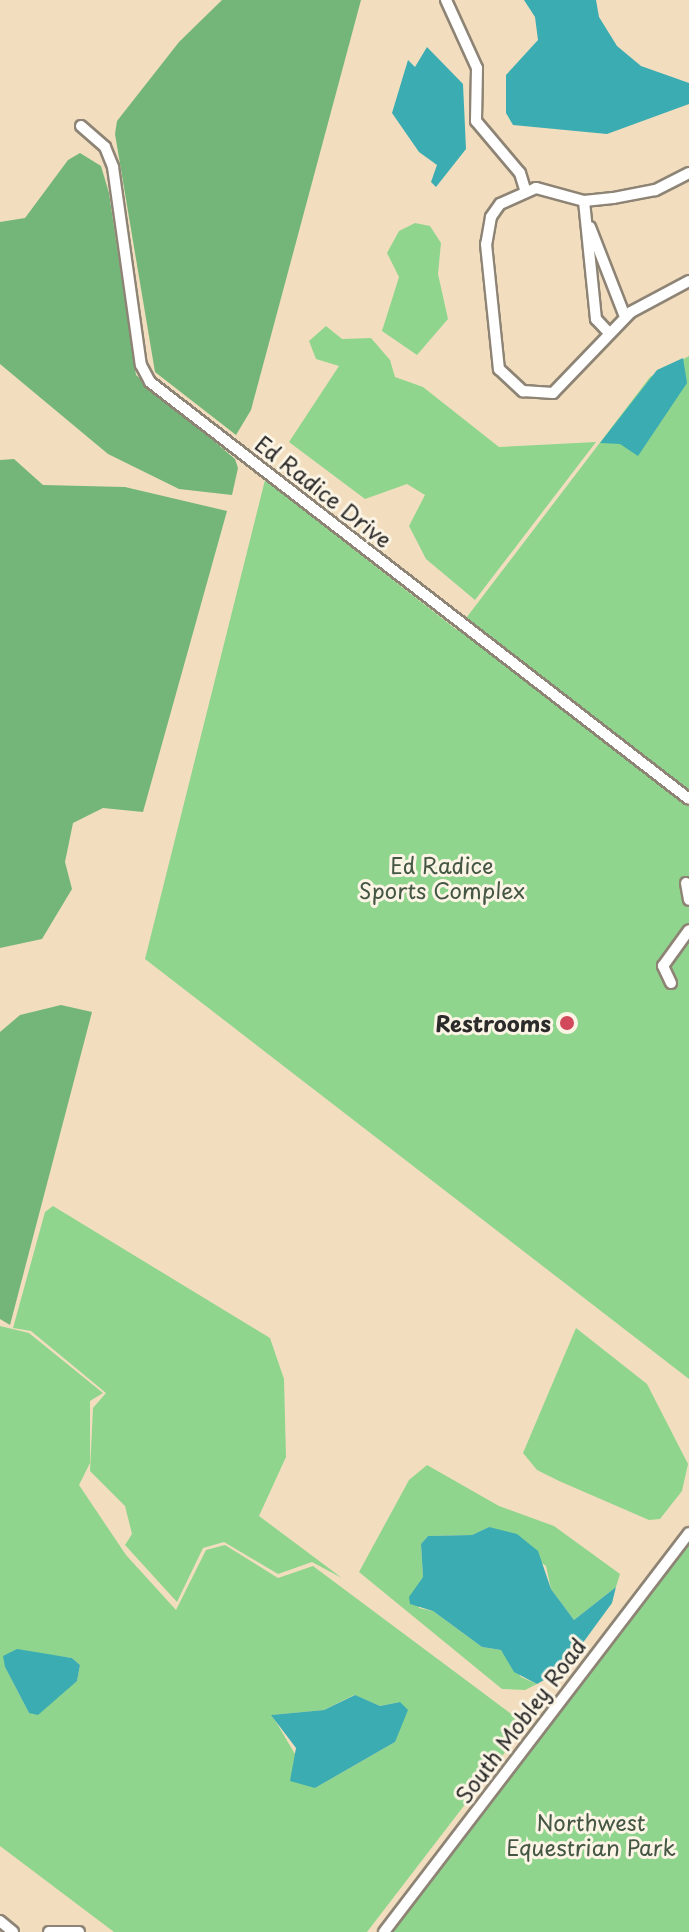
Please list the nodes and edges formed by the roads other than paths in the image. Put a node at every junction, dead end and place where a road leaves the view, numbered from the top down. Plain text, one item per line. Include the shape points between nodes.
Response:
1 (446, 0) edge
2 (81, 126) dead end
3 (689, 173) edge
4 (525, 189) junction
5 (584, 201) junction
6 (588, 222) junction
7 (689, 281) edge
8 (625, 317) junction
9 (608, 332) junction
10 (689, 799) edge
11 (686, 883) dead end
12 (689, 900) edge
13 (689, 930) edge
14 (671, 983) dead end
15 (689, 1533) edge
16 (0, 1921) edge
17 (13, 1932) edge
18 (49, 1932) edge
19 (79, 1932) edge
20 (384, 1932) edge

1 - 4 street via 477,68 476,121 520,173
2 - 10 street, Ed Radice Drive via 105,147 113,167 141,365 150,382
3 - 5 street via 655,190
4 - 5 street
4 - 9 street via 500,204 486,232 503,378 523,391 553,393
5 - 6 street
6 - 8 street
6 - 9 street via 596,319
7 - 8 street
8 - 9 street
11 - 12 street
13 - 14 street via 663,966
15 - 20 street, South Mobley Road
16 - 17 street
18 - 19 street

